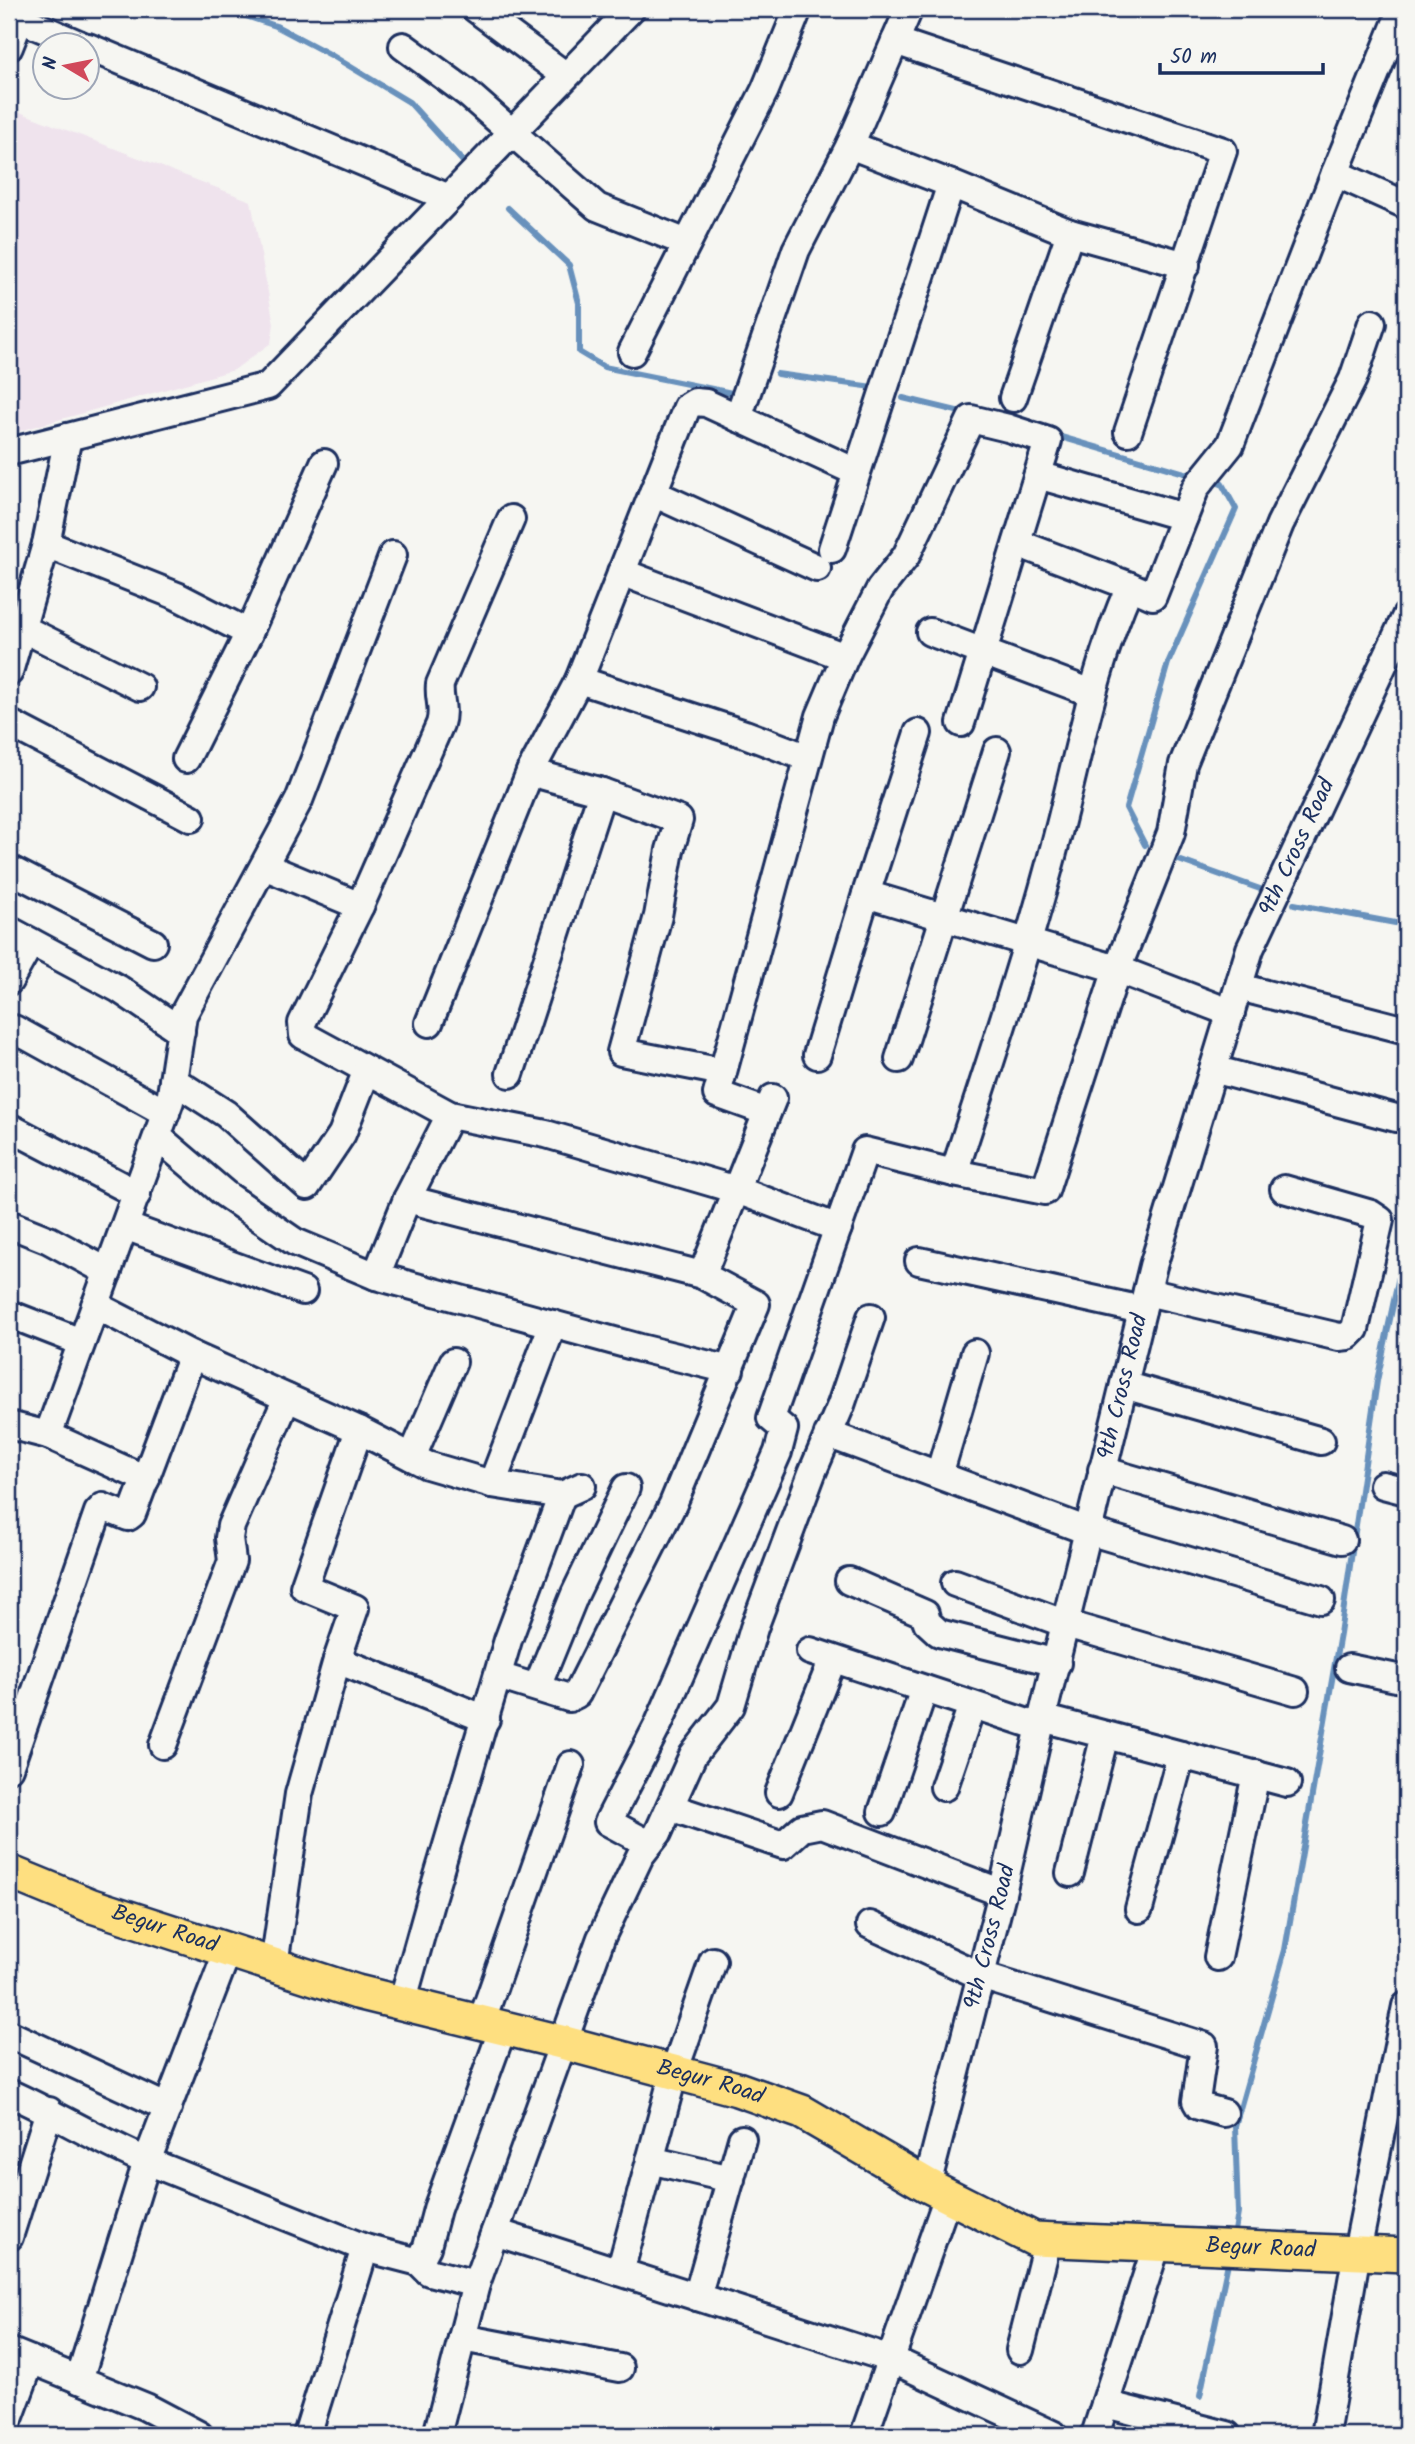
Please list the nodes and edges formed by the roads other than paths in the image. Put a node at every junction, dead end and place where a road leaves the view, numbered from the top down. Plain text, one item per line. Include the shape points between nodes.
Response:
1 (476, 9) edge
2 (631, 9) edge
3 (797, 9) edge
4 (909, 9) edge
5 (1402, 9) edge
6 (17, 14) edge
7 (55, 32) edge
8 (895, 41) junction
9 (403, 46) dead end
10 (9, 47) edge
11 (102, 53) edge
12 (566, 76) junction
13 (511, 133) junction
14 (849, 145) junction
15 (1335, 173) junction
16 (951, 184) junction
17 (449, 198) junction
18 (1406, 205) edge
19 (1070, 233) junction
20 (687, 243) junction
21 (1186, 265) junction
22 (1372, 323) dead end
23 (632, 352) dead end
24 (1013, 398) dead end
25 (738, 418) junction
26 (1128, 432) dead end
27 (68, 437) junction
28 (9, 452) edge
29 (324, 463) dead end
30 (856, 471) junction
31 (1038, 475) junction
32 (653, 493) junction
33 (1184, 517) junction
34 (511, 519) dead end
35 (1017, 543) junction
36 (46, 544) junction
37 (393, 555) dead end
38 (621, 572) junction
39 (1130, 586) junction
40 (1406, 616) edge
41 (930, 632) dead end
42 (249, 633) junction
43 (17, 634) edge
44 (984, 651) junction
45 (845, 657) junction
46 (9, 672) edge
47 (579, 680) junction
48 (141, 687) dead end
49 (1092, 693) junction
50 (9, 723) edge
51 (961, 723) dead end
52 (918, 733) dead end
53 (998, 751) dead end
54 (808, 758) junction
55 (186, 759) dead end
56 (530, 772) junction
57 (602, 792) junction
58 (191, 818) dead end
59 (264, 866) junction
60 (9, 869) edge
61 (866, 894) junction
62 (360, 906) junction
63 (943, 918) junction
64 (20, 936) edge
65 (1027, 941) junction
66 (153, 943) dead end
67 (1117, 969) junction
68 (9, 981) edge
69 (1239, 987) junction
70 (1231, 1013) junction
71 (429, 1023) dead end
72 (14, 1029) dead end
73 (1406, 1030) edge
74 (181, 1031) junction
75 (817, 1055) dead end
76 (898, 1059) dead end
77 (1213, 1069) junction
78 (367, 1070) junction
79 (723, 1072) junction
80 (510, 1074) dead end
81 (173, 1080) junction
82 (450, 1115) junction
83 (1396, 1118) dead end
84 (162, 1125) junction
85 (9, 1127) edge
86 (954, 1173) junction
87 (1284, 1189) dead end
88 (737, 1190) junction
89 (137, 1194) junction
90 (407, 1199) junction
91 (9, 1224) edge
92 (125, 1226) junction
93 (838, 1228) junction
94 (919, 1261) dead end
95 (107, 1272) junction
96 (702, 1275) junction
97 (376, 1276) junction
98 (303, 1291) dead end
99 (1145, 1301) junction
100 (95, 1305) junction
101 (9, 1314) edge
102 (871, 1317) dead end
103 (553, 1324) junction
104 (81, 1342) junction
105 (975, 1353) dead end
106 (192, 1355) junction
107 (453, 1362) dead end
108 (730, 1370) junction
109 (1124, 1385) junction
110 (287, 1398) junction
111 (9, 1426) edge
112 (359, 1430) junction
113 (828, 1434) junction
114 (48, 1436) junction
115 (1321, 1441) dead end
116 (412, 1457) junction
117 (1102, 1470) junction
118 (939, 1475) junction
119 (146, 1479) junction
120 (492, 1484) junction
121 (626, 1488) dead end
122 (1088, 1531) junction
123 (1342, 1540) dead end
124 (849, 1581) dead end
125 (955, 1583) dead end
126 (1321, 1600) dead end
127 (1066, 1623) junction
128 (337, 1660) junction
129 (1057, 1663) junction
130 (1349, 1668) dead end
131 (498, 1676) junction
132 (1406, 1680) edge
133 (537, 1687) junction
134 (924, 1689) junction
135 (1295, 1691) dead end
136 (972, 1704) junction
137 (486, 1719) junction
138 (1041, 1723) junction
139 (1105, 1735) junction
140 (163, 1745) dead end
141 (1181, 1755) junction
142 (571, 1765) dead end
143 (9, 1768) edge
144 (1256, 1774) junction
145 (1287, 1783) dead end
146 (944, 1787) dead end
147 (779, 1793) dead end
148 (670, 1807) junction
149 (882, 1812) dead end
150 (649, 1844) junction
151 (9, 1871) edge
152 (1070, 1873) dead end
153 (1002, 1893) junction
154 (1139, 1909) dead end
155 (870, 1925) dead end
156 (228, 1950) junction
157 (1217, 1957) dead end
158 (713, 1961) dead end
159 (274, 1965) junction
160 (981, 1976) junction
161 (402, 2003) junction
162 (1406, 2006) edge
163 (492, 2025) junction
164 (9, 2034) edge
165 (565, 2043) junction
166 (674, 2073) junction
167 (9, 2094) edge
168 (168, 2108) junction
169 (49, 2112) junction
170 (1224, 2113) dead end
171 (742, 2139) dead end
172 (650, 2160) junction
173 (147, 2161) junction
174 (731, 2179) junction
175 (937, 2191) junction
176 (495, 2232) junction
177 (9, 2237) edge
178 (1048, 2239) junction
179 (1157, 2244) junction
180 (365, 2248) junction
181 (1357, 2252) junction
182 (1406, 2255) edge
183 (419, 2262) junction
184 (620, 2272) junction
185 (476, 2284) junction
186 (697, 2297) junction
187 (462, 2338) junction
188 (1020, 2350) dead end
189 (20, 2356) edge
190 (891, 2359) junction
191 (620, 2368) dead end
192 (79, 2380) junction
193 (1105, 2404) junction
194 (9, 2419) edge
195 (1011, 2426) edge
196 (199, 2435) edge
197 (307, 2435) edge
198 (438, 2435) edge
199 (864, 2435) edge
200 (1054, 2435) edge
201 (1095, 2435) edge
202 (1227, 2435) edge
203 (1325, 2435) edge

1 - 12 street
2 - 12 street
3 - 20 street via 765,90
4 - 8 street
5 - 15 street
6 - 7 street
6 - 10 street
8 - 14 street
8 - 21 street via 1223,151
9 - 13 street via 467,93
11 - 17 street
12 - 13 street
13 - 17 street
13 - 20 street via 597,207
14 - 16 street
14 - 25 street via 796,250
15 - 18 street
15 - 33 street via 1230,445 1196,487
16 - 19 street
16 - 30 street
17 - 27 street via 268,386
19 - 21 street
19 - 24 street
20 - 23 street
21 - 26 street
22 - 67 street via 1353,379 1280,524 1183,764 1171,833
25 - 30 street
25 - 32 street via 706,403 687,407
27 - 28 street
27 - 36 street
29 - 42 street
30 - 32 street via 824,559
31 - 33 street
31 - 35 street
31 - 45 street via 1048,441 971,419 906,556 880,589
32 - 38 street
33 - 39 street via 1153,596
34 - 62 street via 440,684 444,711 440,724
35 - 39 street
35 - 44 street
36 - 42 street via 177,596
36 - 43 street
37 - 59 street via 299,800
38 - 45 street
38 - 47 street
39 - 49 street
40 - 69 street, 9th Cross Road via 1250,949
41 - 44 street
42 - 55 street
43 - 46 street
43 - 48 street
44 - 49 street
44 - 51 street
45 - 54 street
47 - 54 street
47 - 56 street
49 - 65 street
50 - 58 street
52 - 61 street
53 - 63 street
54 - 79 street
56 - 57 street
56 - 71 street
57 - 79 street via 679,820 659,916 621,1052
57 - 80 street
59 - 62 street
59 - 74 street via 183,1015
60 - 66 street
61 - 63 street
61 - 75 street
62 - 78 street via 301,1029 303,1035
63 - 65 street
63 - 76 street
64 - 68 street
64 - 74 street via 119,989
65 - 67 street
65 - 86 street
67 - 70 street
67 - 86 street via 1045,1191
69 - 70 street, 9th Cross Road
69 - 73 street
70 - 77 street, 9th Cross Road
72 - 84 street
74 - 81 street
77 - 83 street
77 - 99 street, 9th Cross Road
78 - 81 street via 342,1134 307,1186 226,1114
78 - 82 street
79 - 88 street via 717,1094 770,1104
81 - 84 street
82 - 88 street via 546,1134
82 - 90 street
84 - 89 street
84 - 97 street via 225,1194 295,1242
85 - 89 street
86 - 93 street via 865,1151
87 - 99 street via 1380,1220 1355,1329 1348,1336
88 - 93 street
88 - 96 street
89 - 92 street
90 - 96 street
90 - 97 street
91 - 95 street
92 - 95 street
92 - 98 street
93 - 150 street via 771,1418 784,1429 778,1452 659,1723 608,1822
94 - 99 street
95 - 100 street
96 - 108 street via 756,1304
97 - 103 street
99 - 109 street, 9th Cross Road
100 - 104 street
100 - 106 street
101 - 104 street
102 - 113 street
103 - 108 street
103 - 120 street
104 - 114 street
105 - 118 street
106 - 110 street
106 - 119 street
107 - 116 street
108 - 133 street via 673,1504 584,1685 569,1698
109 - 115 street
109 - 117 street, 9th Cross Road
110 - 112 street
110 - 140 street via 231,1527 232,1561
111 - 114 street
112 - 116 street
112 - 128 street via 304,1587 355,1608
113 - 118 street
113 - 148 street via 754,1628 731,1706 692,1755
114 - 119 street
116 - 120 street
117 - 122 street, 9th Cross Road
117 - 123 street
118 - 122 street
119 - 143 street via 128,1517 103,1507 98,1512
120 - 131 street via 572,1491 531,1574
121 - 133 street
122 - 126 street
122 - 127 street, 9th Cross Road
124 - 129 street via 925,1614 939,1633
125 - 127 street
127 - 129 street, 9th Cross Road
127 - 135 street
128 - 137 street
128 - 159 street via 299,1794
129 - 138 street, 9th Cross Road
130 - 132 street
131 - 133 street
131 - 137 street
134 - 136 street
134 - 147 street via 821,1655
134 - 149 street
136 - 138 street
136 - 146 street
137 - 161 street
138 - 139 street
138 - 153 street, 9th Cross Road
139 - 141 street
139 - 152 street
141 - 144 street
141 - 154 street
142 - 163 street
144 - 145 street
144 - 157 street
148 - 150 street
148 - 153 street via 783,1845 802,1828 822,1824
150 - 165 street via 601,1938
151 - 156 main road, Begur Road via 92,1906
153 - 160 street, 9th Cross Road
155 - 160 street
156 - 159 main road, Begur Road
156 - 168 street
158 - 166 street
159 - 161 main road, Begur Road
160 - 170 street via 1205,2046 1196,2101
160 - 175 street, 9th Cross Road
161 - 163 main road, Begur Road
162 - 181 street
163 - 165 main road, Begur Road
163 - 183 street
164 - 168 street
165 - 166 main road, Begur Road
165 - 176 street
166 - 172 street
166 - 175 main road, Begur Road via 802,2112
167 - 169 street
168 - 173 street
169 - 173 street
169 - 177 street
171 - 174 street
172 - 174 street
172 - 184 street
173 - 180 street
173 - 192 street
174 - 186 street
175 - 178 main road, Begur Road via 1034,2239
175 - 190 street, 9th Cross Road
176 - 184 street
176 - 185 street
178 - 179 main road, Begur Road
178 - 188 street
179 - 181 main road, Begur Road
179 - 193 street
180 - 183 street
180 - 197 street
181 - 182 main road, Begur Road
181 - 203 street
183 - 185 street via 429,2272
184 - 186 street
185 - 187 street
186 - 190 street
187 - 191 street
187 - 198 street
189 - 192 street
189 - 194 street
190 - 195 street
190 - 199 street, 9th Cross Road
192 - 196 street
193 - 201 street
193 - 202 street
195 - 200 street

